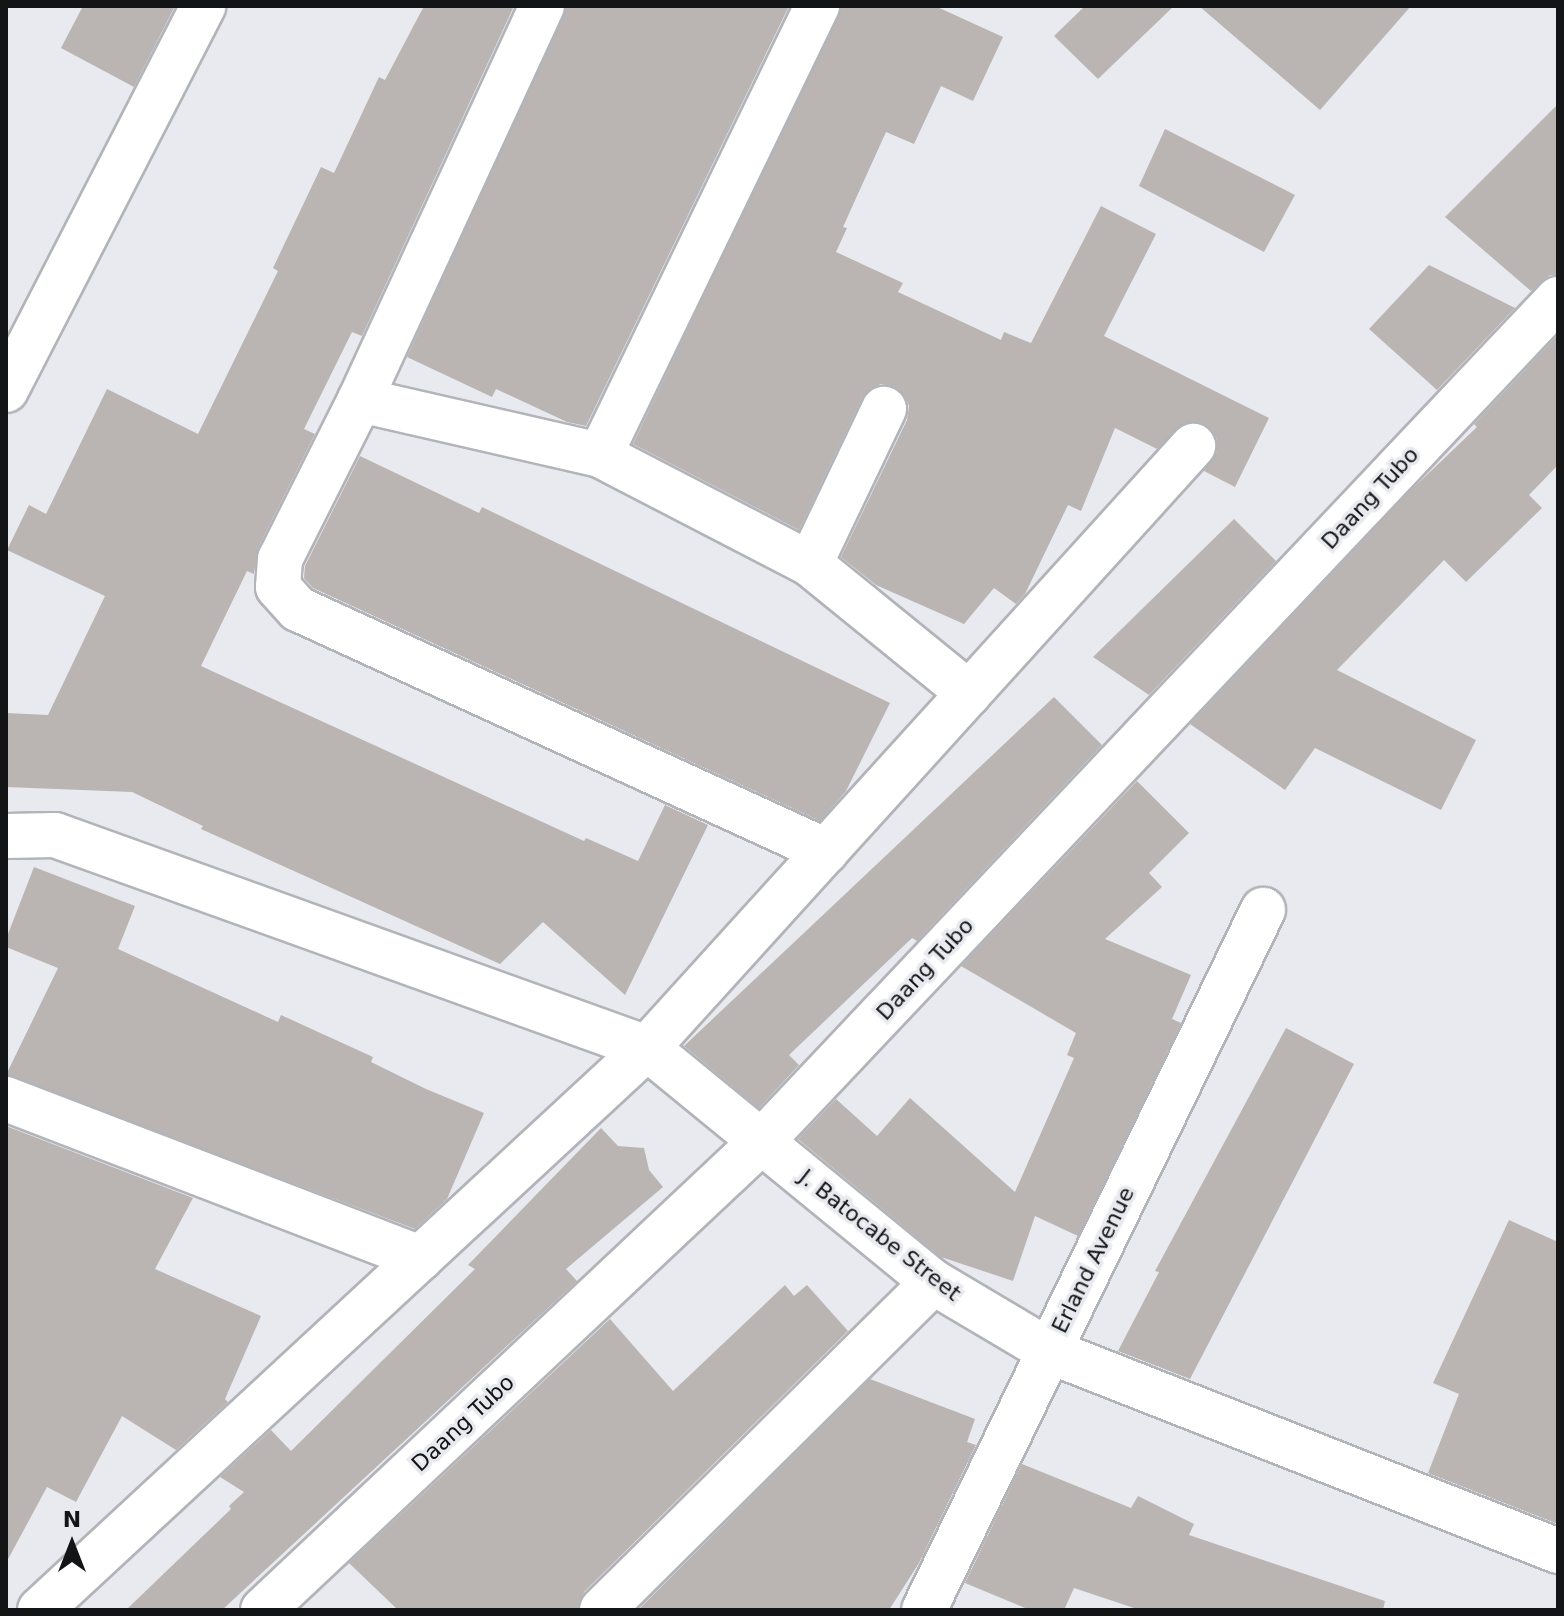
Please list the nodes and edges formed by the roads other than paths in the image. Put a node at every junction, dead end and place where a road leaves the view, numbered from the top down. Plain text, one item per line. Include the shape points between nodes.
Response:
1 (203, 6) edge
2 (542, 6) edge
3 (817, 6) edge
4 (1558, 299) edge
5 (6, 390) edge
6 (360, 400) junction
7 (884, 409) dead end
8 (1193, 446) dead end
9 (600, 455) junction
10 (810, 564) junction
11 (969, 693) junction
12 (6, 836) edge
13 (826, 851) junction
14 (1263, 910) dead end
15 (647, 1048) junction
16 (6, 1099) edge
17 (761, 1142) junction
18 (421, 1258) junction
19 (933, 1282) junction
20 (1049, 1351) junction
21 (1558, 1551) edge
22 (40, 1610) edge
23 (263, 1610) edge
24 (602, 1610) edge
25 (924, 1610) edge

1 - 5 street
2 - 6 street
3 - 9 street
4 - 17 street, Daang Tubo
6 - 9 street
6 - 13 street via 280,559 278,587 298,609
7 - 10 street
8 - 11 street
9 - 10 street
10 - 11 street
11 - 13 street
12 - 15 street, J. Batocabe Street via 55,835
13 - 15 street
14 - 20 street, Erland Avenue
15 - 17 street, J. Batocabe Street
15 - 18 street
16 - 18 street
17 - 19 street, J. Batocabe Street
17 - 23 street, Daang Tubo
18 - 22 street
19 - 20 street, J. Batocabe Street
19 - 24 street
20 - 21 street, J. Batocabe Street
20 - 25 street, Erland Avenue

